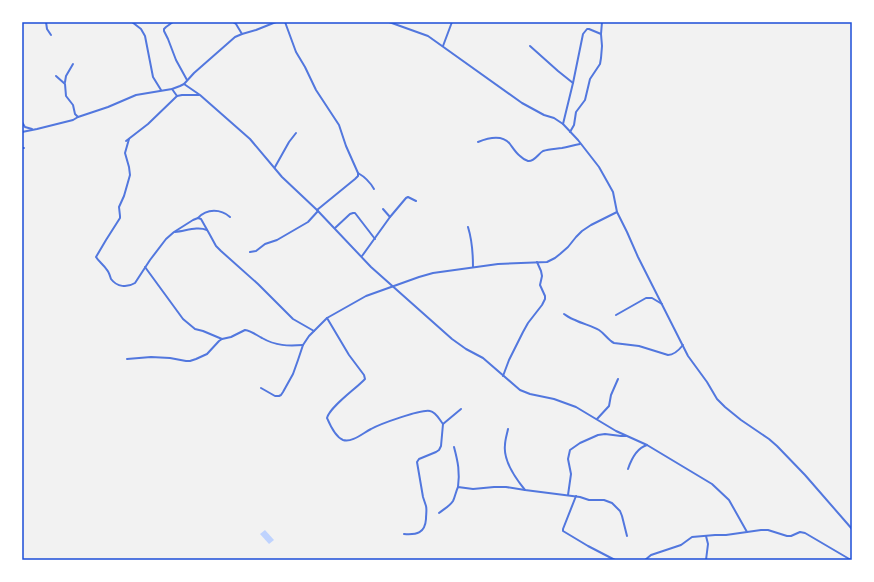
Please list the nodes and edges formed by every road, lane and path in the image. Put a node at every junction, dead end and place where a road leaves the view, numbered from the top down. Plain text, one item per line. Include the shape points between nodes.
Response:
1 (46, 22) edge
2 (132, 22) edge
3 (173, 22) edge
4 (233, 22) edge
5 (276, 22) edge
6 (285, 22) edge
7 (389, 22) edge
8 (403, 22) edge
9 (452, 22) edge
10 (602, 22) edge
11 (402, 26) junction
12 (242, 34) junction
13 (601, 34) junction
14 (51, 35) dead end
15 (443, 46) junction
16 (530, 46) dead end
17 (74, 64) dead end
18 (56, 76) dead end
19 (188, 80) junction
20 (573, 83) junction
21 (65, 84) junction
22 (184, 84) junction
23 (172, 89) junction
24 (161, 90) junction
25 (177, 96) junction
26 (200, 96) junction
27 (78, 117) junction
28 (22, 122) edge
29 (563, 124) junction
30 (33, 130) junction
31 (22, 132) edge
32 (570, 132) junction
33 (296, 133) dead end
34 (478, 142) dead end
35 (580, 144) junction
36 (275, 167) junction
37 (358, 173) junction
38 (374, 189) dead end
39 (416, 201) dead end
40 (382, 208) dead end
41 (318, 210) junction
42 (617, 212) junction
43 (230, 217) dead end
44 (390, 217) junction
45 (198, 218) junction
46 (468, 227) dead end
47 (334, 228) junction
48 (207, 230) junction
49 (174, 232) junction
50 (375, 239) junction
51 (250, 252) dead end
52 (362, 256) junction
53 (537, 262) junction
54 (145, 266) junction
55 (473, 267) junction
56 (393, 286) junction
57 (663, 305) junction
58 (564, 314) dead end
59 (616, 315) dead end
60 (327, 318) junction
61 (314, 331) junction
62 (222, 339) junction
63 (303, 345) junction
64 (683, 346) junction
65 (127, 358) dead end
66 (503, 376) junction
67 (618, 379) dead end
68 (261, 388) dead end
69 (461, 409) dead end
70 (598, 419) junction
71 (443, 424) junction
72 (508, 429) dead end
73 (628, 436) junction
74 (647, 445) junction
75 (454, 447) dead end
76 (628, 469) dead end
77 (458, 487) junction
78 (525, 490) junction
79 (568, 495) junction
80 (576, 496) junction
81 (439, 513) dead end
82 (852, 529) edge
83 (747, 532) junction
84 (404, 534) dead end
85 (627, 536) dead end
86 (706, 536) junction
87 (615, 560) edge
88 (645, 560) edge
89 (706, 560) edge
90 (851, 560) edge

1 - 14 street
2 - 24 street via 145,36 152,77
3 - 19 street via 166,26 164,32
4 - 12 street
5 - 12 street
6 - 37 street via 296,52 339,125
7 - 11 street
8 - 11 street
9 - 15 street
10 - 13 street
11 - 15 street via 428,36
12 - 19 street via 235,37
13 - 20 street via 589,29 585,31
13 - 32 street via 600,64 590,79 585,100 576,112
15 - 29 street via 522,103
16 - 20 street
17 - 21 street via 66,76
18 - 21 street
19 - 22 street
20 - 29 street
21 - 27 street via 66,96
22 - 23 street
22 - 26 street
23 - 24 street
23 - 25 street
24 - 27 street via 134,96
25 - 26 street
25 - 54 street via 128,140 125,153 130,175 119,208 120,218 96,257 112,280 125,287 134,283
26 - 36 street via 250,139
27 - 30 street
28 - 30 street via 25,127
29 - 32 street
30 - 31 street
32 - 35 street
33 - 36 street
34 - 35 street via 490,138 500,139 509,143 521,158 530,161 543,151
35 - 42 street via 600,167 613,192
36 - 41 street
37 - 38 street via 364,176
37 - 41 street via 355,179
39 - 44 street via 406,198
40 - 44 street
41 - 47 street
41 - 51 street via 308,222
42 - 53 street via 582,231 555,258 547,262
42 - 57 street
43 - 45 street via 220,211 213,211 206,212
44 - 50 street
45 - 48 street
45 - 49 street
46 - 55 street
47 - 50 street via 350,214 355,213
47 - 52 street
48 - 49 street via 198,227
48 - 61 street via 216,246 293,319
49 - 54 street
50 - 52 street
52 - 56 street
53 - 55 street
53 - 66 street via 541,271 540,285 545,299 523,332
54 - 62 street via 187,323 195,329
55 - 56 street via 433,274
56 - 60 street via 366,296
56 - 66 street via 452,339 483,358
57 - 59 street via 652,298 646,298
57 - 64 street
58 - 64 street via 599,330 614,343 639,346 668,355 674,354
60 - 61 street
60 - 71 street via 365,379 328,414 330,425 338,437 347,441 377,426 428,410
61 - 63 street
62 - 63 street via 245,330 280,345
62 - 65 street via 207,354 190,361 151,357
63 - 68 street via 293,374 281,395 276,396
64 - 82 street via 724,407 777,446
66 - 70 street via 523,392 564,402
67 - 70 street via 609,406
69 - 71 street
70 - 73 street
71 - 84 street via 439,450 417,462 427,513 426,525 419,533
72 - 78 street via 505,449 508,461 512,472
73 - 74 street
73 - 79 street via 598,435 574,446 568,459 572,474
74 - 76 street via 633,458
74 - 83 street via 712,484 729,500
75 - 77 street via 459,463
77 - 78 street via 506,487
77 - 81 street via 453,500
78 - 79 street
79 - 80 street
80 - 85 street via 612,503 620,511
80 - 87 street via 563,531
83 - 86 street
83 - 90 street via 768,530 787,536 800,532 809,534
86 - 88 street via 692,537 681,545 651,555
86 - 89 street

